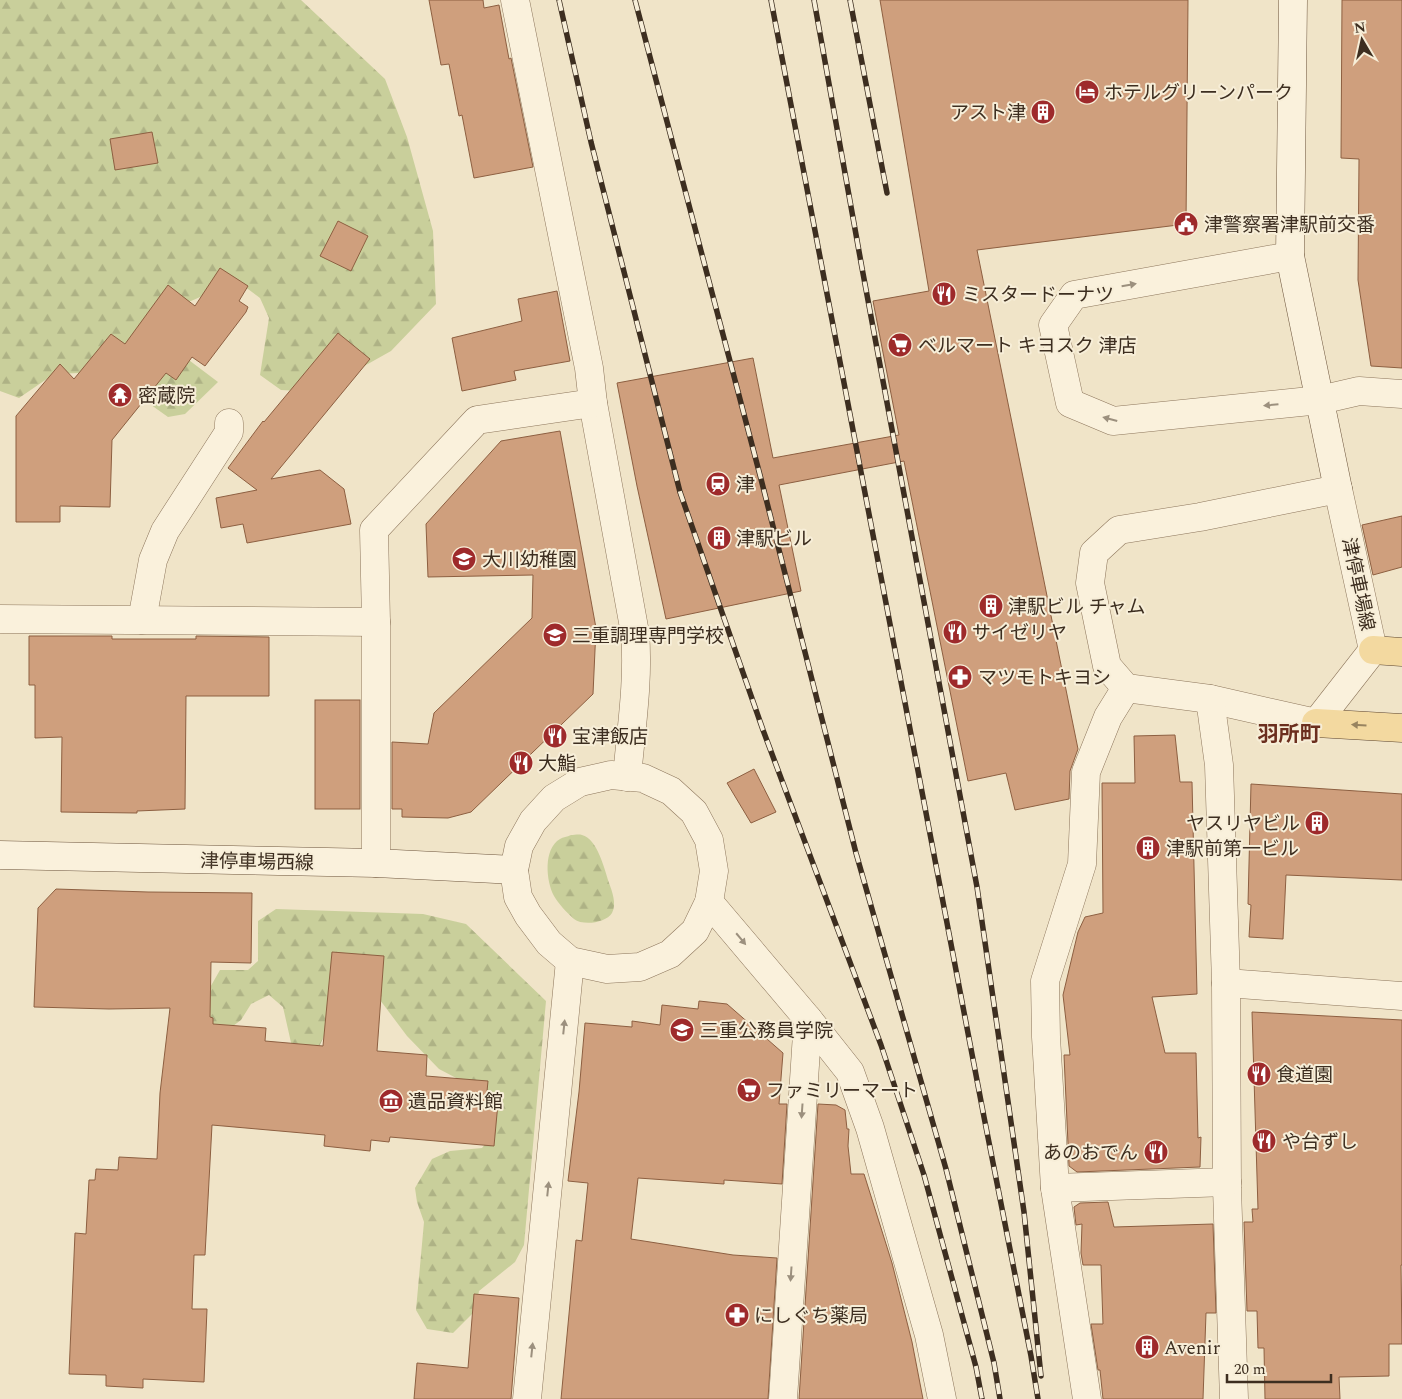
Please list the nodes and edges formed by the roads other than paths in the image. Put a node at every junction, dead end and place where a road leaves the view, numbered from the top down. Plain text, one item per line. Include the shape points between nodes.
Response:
1 (515, 0) edge
2 (1293, 0) edge
3 (1290, 256) junction
4 (1402, 394) edge
5 (1320, 400) junction
6 (593, 403) junction
7 (229, 423) dead end
8 (1338, 489) junction
9 (0, 619) edge
10 (142, 620) junction
11 (376, 622) junction
12 (1373, 650) junction
13 (1402, 652) edge
14 (1126, 688) junction
15 (1210, 699) junction
16 (1316, 723) junction
17 (1402, 728) edge
18 (627, 777) junction
19 (0, 855) edge
20 (376, 863) junction
21 (514, 870) junction
22 (710, 902) junction
23 (570, 961) junction
24 (1226, 983) junction
25 (1402, 996) edge
26 (808, 1019) junction
27 (1227, 1182) junction
28 (1056, 1188) junction
29 (527, 1399) edge
30 (783, 1399) edge
31 (942, 1399) edge
32 (1087, 1399) edge
33 (1234, 1399) edge

1 - 6 street via 589,368
2 - 3 street, 津停車場線
3 - 5 street, 津停車場線
5 -> 3 street via 1114,421 1070,403 1053,325 1074,295
4 - 5 street via 1360,391
5 - 8 street, 津停車場線
6 - 11 street via 477,420 374,530
6 - 18 street via 635,633
7 - 10 street via 229,432 165,531 153,560
8 - 12 street, 津停車場線
8 - 14 street via 1119,530 1094,553 1090,583 1107,666
9 - 10 street
10 - 11 street
11 - 20 street
12 - 13 main road, 津停車場線
12 - 16 street
14 - 15 street
14 - 28 street via 1108,717 1086,772 1082,864 1045,981
15 - 16 street
15 - 24 street via 1219,765
17 -> 16 main road
18 - 21 street via 611,775 580,782 554,798 533,821 519,846
18 - 22 street via 642,778 671,791 694,812 709,840 714,871
19 - 20 street, 津停車場西線
20 - 21 street, 津停車場西線
21 - 23 street via 518,896 528,915 549,943
22 - 23 street via 694,931 670,954 640,966 607,969
22 -> 26 street
29 -> 23 street
24 - 25 street
24 - 27 street
26 -> 30 street
26 - 31 street via 850,1072 870,1128 929,1335
27 - 28 street
27 - 33 street
28 - 32 street

